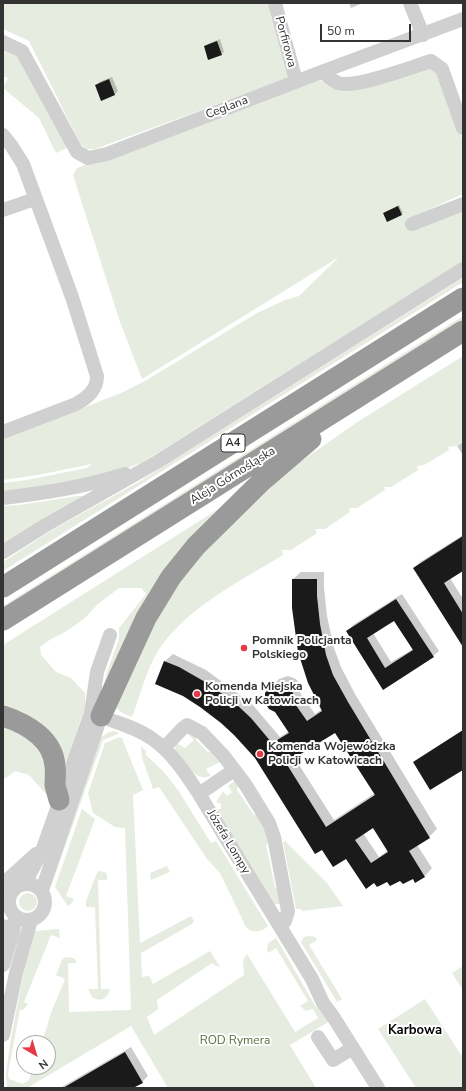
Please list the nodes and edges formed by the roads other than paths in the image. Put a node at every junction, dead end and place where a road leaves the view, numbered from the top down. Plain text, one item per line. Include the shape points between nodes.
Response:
1 (275, 3) edge
2 (410, 3) edge
3 (463, 19) edge
4 (423, 35) junction
5 (3, 42) edge
6 (324, 71) junction
7 (296, 81) junction
8 (463, 128) edge
9 (3, 135) edge
10 (34, 199) junction
11 (463, 204) edge
12 (3, 210) edge
13 (412, 224) dead end
14 (463, 268) edge
15 (463, 298) edge
16 (463, 331) edge
17 (368, 391) junction
18 (3, 432) edge
19 (157, 462) junction
20 (3, 498) edge
21 (3, 552) edge
22 (3, 587) edge
23 (3, 620) edge
24 (110, 635) dead end
25 (96, 715) junction
26 (3, 716) edge
27 (164, 748) junction
28 (234, 770) junction
29 (199, 794) junction
30 (59, 800) junction
31 (42, 852) junction
32 (25, 883) junction
33 (3, 884) edge
34 (42, 890) junction
35 (15, 916) junction
36 (31, 920) junction
37 (3, 926) edge
38 (280, 927) junction
39 (9, 944) junction
40 (3, 965) edge
41 (3, 1035) edge
42 (318, 1037) dead end
43 (353, 1048) junction
44 (378, 1088) edge

1 - 7 street, Porfirowa
2 - 4 street
3 - 4 street, Ceglana
4 - 6 street, Ceglana
5 - 7 street, Ceglana via 22,51 76,152 88,158 107,154
6 - 7 street, Ceglana
6 - 8 street via 327,77 339,83 359,83 431,61 442,69
9 - 10 street via 23,164
10 - 12 street
10 - 18 street via 72,297 97,376 97,384 76,404
11 - 13 street
14 - 19 street
15 - 22 highway, A4
16 - 17 highway, Aleja Górnośląska / A4
17 - 23 highway, Aleja Górnośląska / A4
17 - 25 highway via 262,480 196,546 171,577 146,618
19 - 20 street via 90,484
19 - 21 street
24 - 25 street via 97,672
25 - 27 street, Józefa Lompy via 144,733
25 - 30 street
25 - 34 street
26 - 30 highway via 28,727 45,741 55,762 55,785
27 - 28 street via 187,725 202,733 223,754
27 - 29 street, Józefa Lompy
28 - 29 street
28 - 38 street via 269,823 274,837 288,911
29 - 38 street, Józefa Lompy
30 - 31 street
31 - 32 street
31 - 33 street via 33,856
32 - 34 street
32 - 35 street via 14,889 9,899 9,906
34 - 36 street via 46,904 44,910
35 - 36 street
35 - 39 street via 14,932
36 - 41 street via 16,973
37 - 39 street
38 - 43 street, Józefa Lompy
39 - 40 street
42 - 43 street via 333,1060
43 - 44 street, Józefa Lompy

